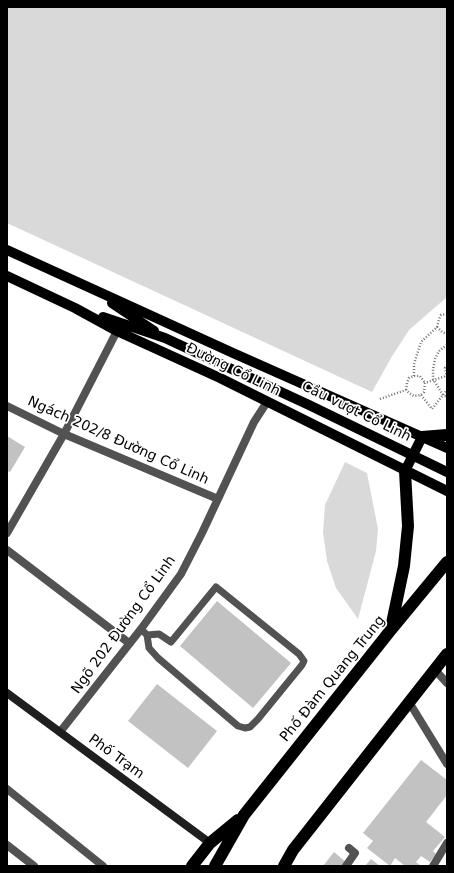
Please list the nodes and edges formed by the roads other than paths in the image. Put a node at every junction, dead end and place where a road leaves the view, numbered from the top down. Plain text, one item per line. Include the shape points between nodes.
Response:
1 (7, 250) edge
2 (7, 276) edge
3 (85, 286) junction
4 (75, 308) junction
5 (117, 330) junction
6 (166, 338) junction
7 (267, 402) junction
8 (7, 406) edge
9 (64, 434) junction
10 (447, 435) edge
11 (422, 437) junction
12 (447, 448) edge
13 (405, 471) junction
14 (447, 472) edge
15 (447, 492) edge
16 (218, 499) junction
17 (7, 533) edge
18 (7, 550) edge
19 (447, 562) edge
20 (141, 629) junction
21 (390, 631) junction
22 (147, 635) junction
23 (129, 643) junction
24 (447, 654) edge
25 (435, 670) junction
26 (447, 683) edge
27 (7, 693) edge
28 (408, 702) junction
29 (60, 732) junction
30 (447, 764) edge
31 (7, 789) edge
32 (244, 815) junction
33 (210, 843) junction
34 (447, 843) edge
35 (7, 845) edge
36 (349, 848) dead end
37 (293, 850) junction
38 (194, 863) edge
39 (34, 866) edge
40 (102, 866) edge
41 (215, 866) edge
42 (276, 866) edge
43 (284, 866) edge
44 (346, 866) edge
45 (432, 866) edge

1 - 3 main road, Đường Cổ Linh
2 - 4 main road, Đường Cổ Linh
3 - 6 main road, Cầu vượt Cổ Linh
3 - 11 main road, Đường Cổ Linh
4 - 5 main road, Đường Cổ Linh
4 - 6 main road, Cầu vượt Cổ Linh
5 - 7 main road, Đường Cổ Linh
5 - 9 street
6 - 14 main road, Cầu vượt Cổ Linh
7 - 13 main road, Đường Cổ Linh
7 - 16 street, Ngõ 202 Đường Cổ Linh via 254,422
8 - 9 street, Ngách 202/8 Đường Cổ Linh
9 - 16 street, Ngách 202/8 Đường Cổ Linh
9 - 17 street
10 - 11 highway
11 - 12 main road, Đường Cổ Linh
11 - 13 main road
13 - 15 main road, Đường Cổ Linh
13 - 21 highway via 408,526 404,566
16 - 20 street, Ngõ 202 Đường Cổ Linh via 181,574
18 - 23 street
19 - 21 highway, Phố Đàm Quang Trung
20 - 22 lane
20 - 23 street, Ngõ 202 Đường Cổ Linh
21 - 32 highway, Phố Đàm Quang Trung
22 - 22 lane via 149,648 158,658 238,726 245,728 250,727 258,719 304,661 299,654 216,587 171,642 159,634
23 - 29 street, Ngõ 202 Đường Cổ Linh
24 - 25 highway
25 - 26 street
25 - 28 highway
27 - 29 street, Phố Trạm
28 - 30 street
28 - 37 highway
29 - 33 street, Phố Trạm
31 - 40 street
32 - 33 highway
32 - 41 highway
33 - 38 highway
34 - 45 street
35 - 39 street
36 - 44 street via 355,853
37 - 42 highway
37 - 43 highway

